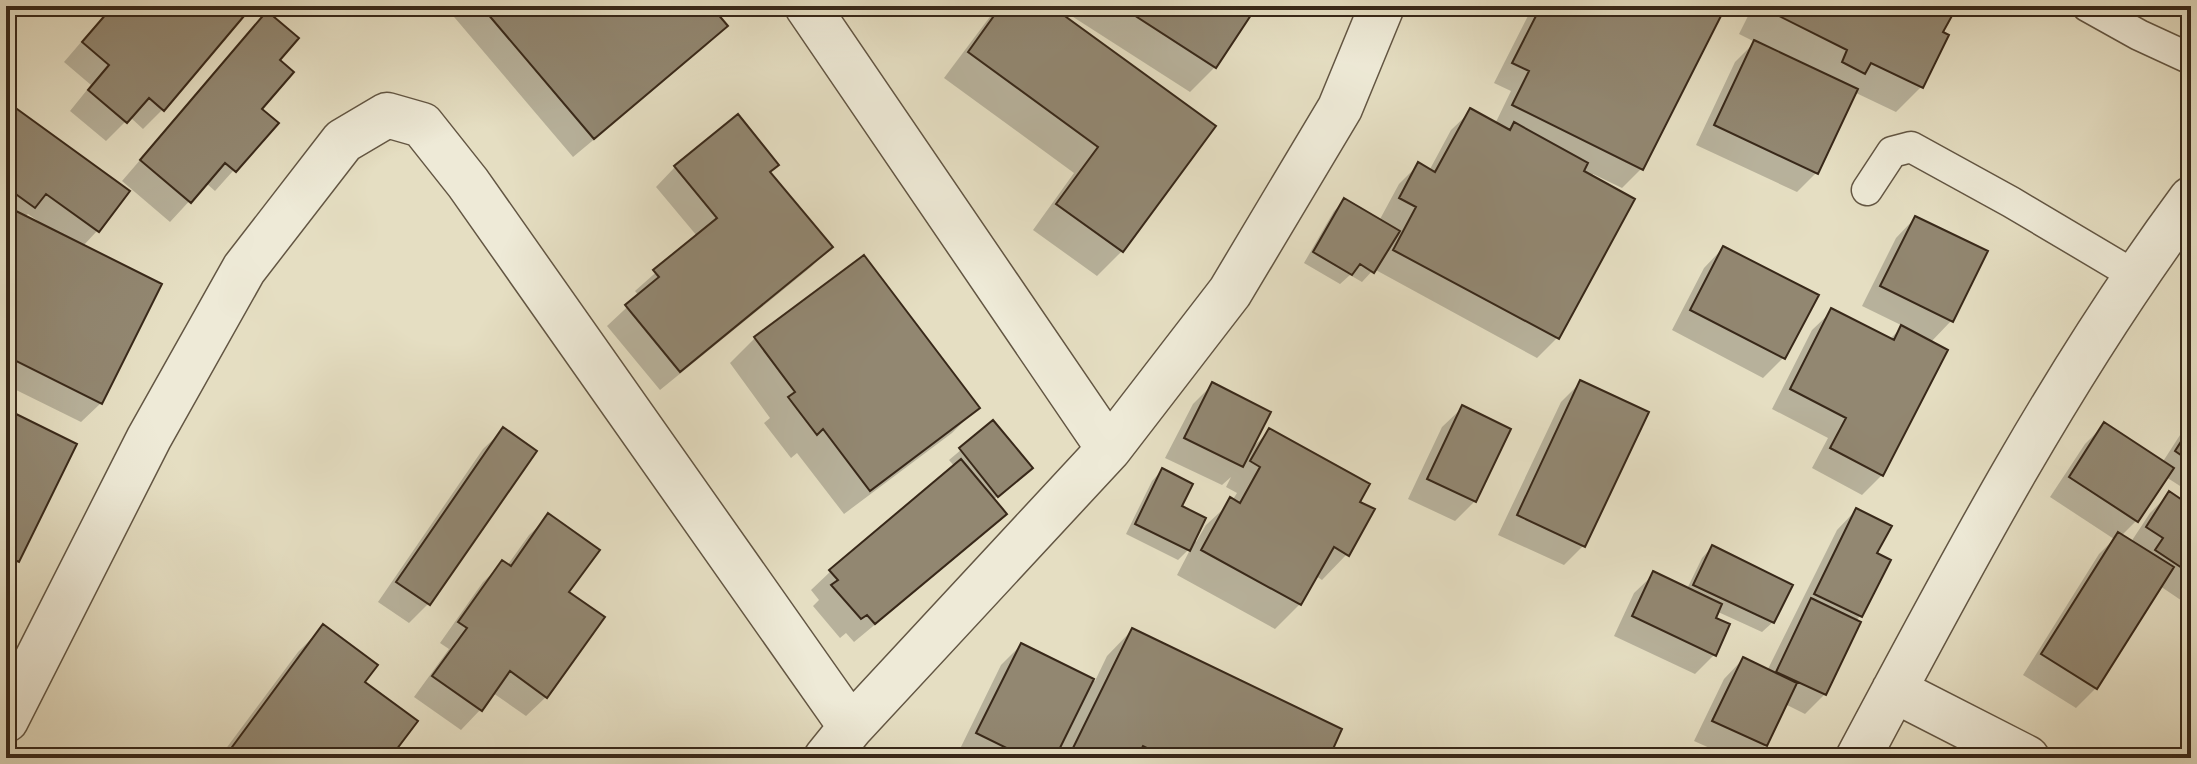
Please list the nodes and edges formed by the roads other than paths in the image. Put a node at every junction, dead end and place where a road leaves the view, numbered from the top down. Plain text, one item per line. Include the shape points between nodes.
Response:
1 (807, 6) edge
2 (1382, 6) edge
3 (2087, 6) edge
4 (2191, 59) edge
5 (1867, 190) dead end
6 (2191, 199) edge
7 (2134, 275) junction
8 (1109, 449) junction
9 (1894, 690) junction
10 (6, 720) edge
11 (838, 743) edge
12 (1858, 758) edge
13 (2027, 758) edge

1 - 8 street
2 - 8 street via 1340,108 1230,292
3 - 4 lane
5 - 7 lane via 1892,152 1911,147
6 - 7 street
7 - 9 street via 2036,432
8 - 11 street
9 - 12 street
9 - 13 street
10 - 11 street via 149,438 244,269 343,141 387,115 422,125 468,183

